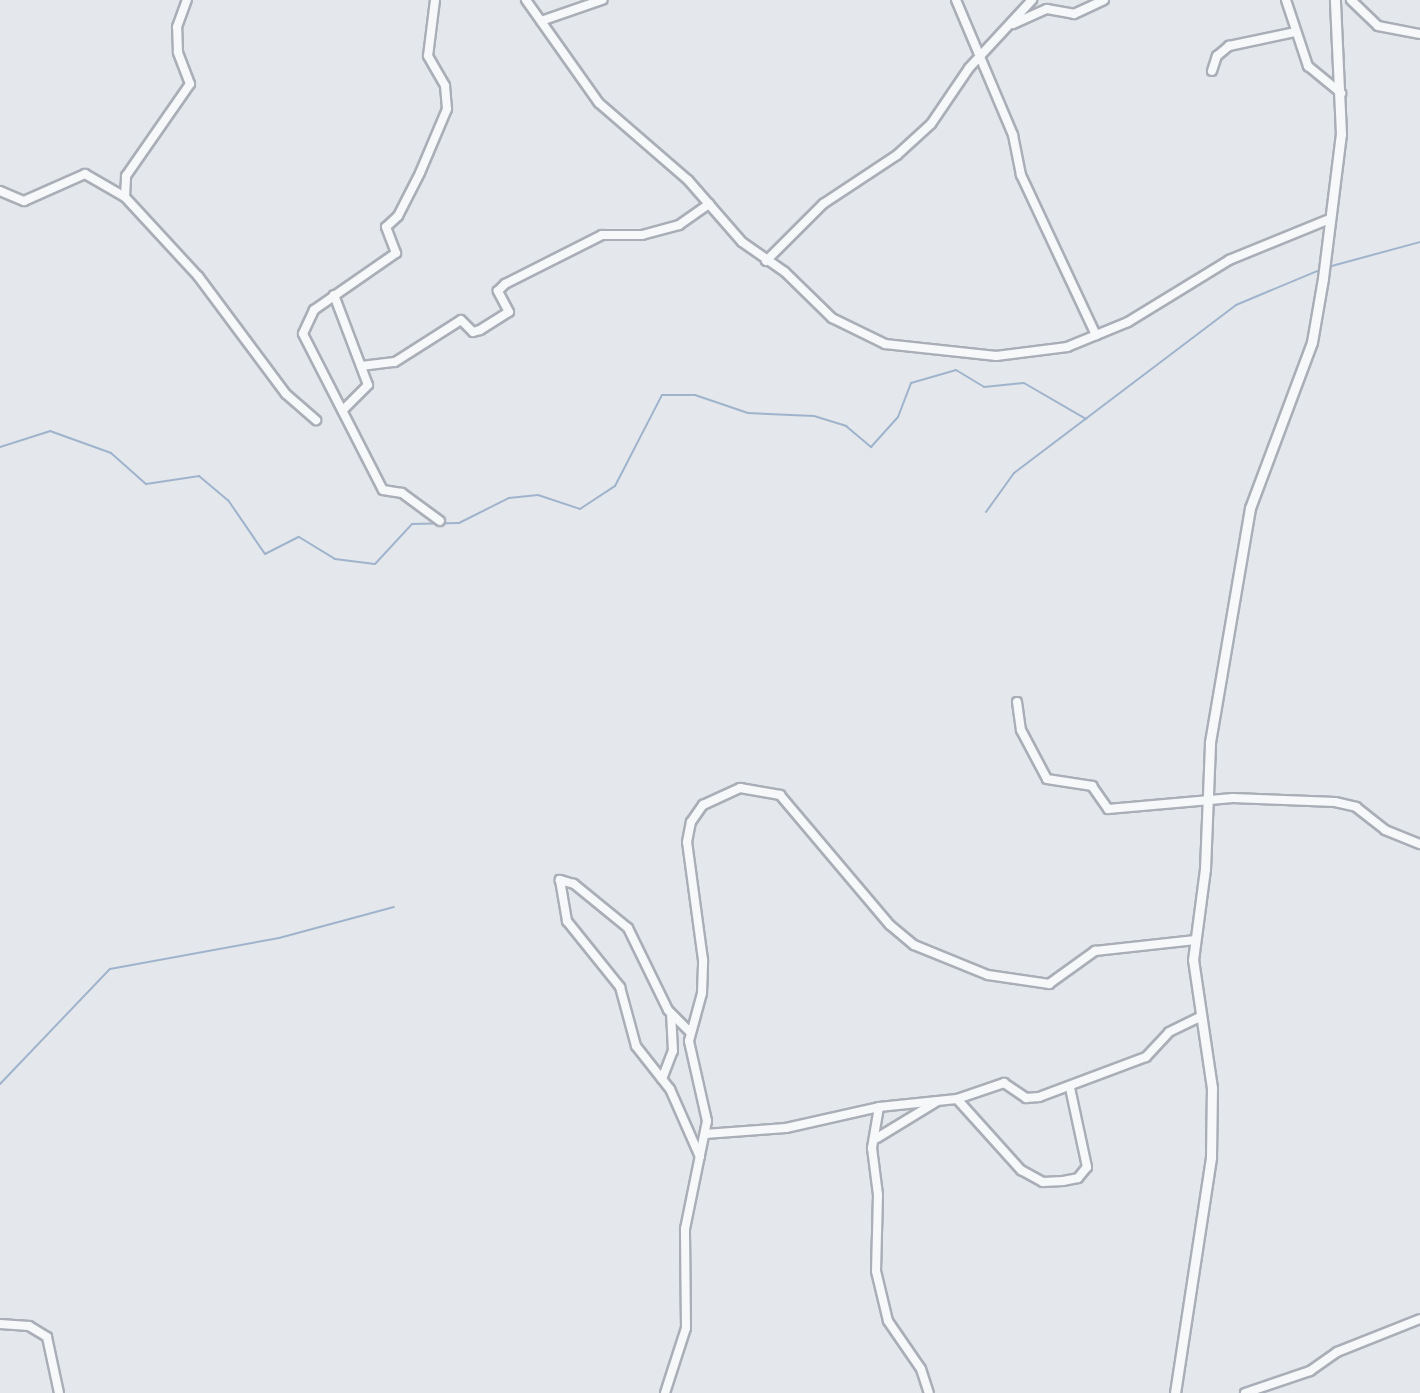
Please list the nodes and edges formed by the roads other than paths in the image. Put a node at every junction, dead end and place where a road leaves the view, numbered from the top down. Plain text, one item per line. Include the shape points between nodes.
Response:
1 (187, 0) edge
2 (435, 0) edge
3 (526, 0) edge
4 (602, 0) edge
5 (956, 0) edge
6 (1032, 0) edge
7 (1104, 0) edge
8 (1286, 0) edge
9 (1335, 0) edge
10 (1351, 0) edge
11 (541, 21) junction
12 (1011, 24) junction
13 (1295, 32) junction
14 (1420, 34) edge
15 (982, 53) junction
16 (1212, 71) dead end
17 (1342, 94) junction
18 (0, 191) edge
19 (125, 197) junction
20 (709, 204) junction
21 (1327, 220) junction
22 (766, 261) junction
23 (334, 295) junction
24 (1096, 335) junction
25 (361, 366) junction
26 (344, 409) junction
27 (316, 420) dead end
28 (440, 521) dead end
29 (1017, 702) dead end
30 (1208, 800) junction
31 (1420, 844) edge
32 (1195, 940) junction
33 (670, 1013) junction
34 (1200, 1017) junction
35 (690, 1032) junction
36 (662, 1079) junction
37 (1070, 1088) junction
38 (957, 1099) junction
39 (936, 1102) junction
40 (879, 1107) junction
41 (705, 1134) junction
42 (877, 1138) junction
43 (701, 1161) junction
44 (1420, 1319) edge
45 (0, 1324) edge
46 (59, 1393) edge
47 (665, 1393) edge
48 (929, 1393) edge
49 (1175, 1393) edge
50 (1245, 1393) edge

1 - 19 street via 177,27 178,52 190,84 126,176
2 - 23 street via 428,56 445,86 446,113 398,216 386,227 396,253
3 - 11 street
4 - 11 street
5 - 15 street
6 - 12 street
7 - 12 street via 1074,14 1047,9
8 - 13 street
9 - 17 street
10 - 14 street via 1378,26
11 - 20 street via 599,103
12 - 15 street
13 - 16 street via 1229,46 1217,56
13 - 17 street via 1308,66
15 - 22 street via 931,124 897,154 823,204
15 - 24 street via 1014,140 1021,175
17 - 21 street
18 - 19 street via 24,201 85,174
19 - 27 street via 198,276 286,394
20 - 22 street
20 - 25 street via 678,225 642,235 602,235 506,284 498,291 509,312 480,330 473,332 461,320 395,362
21 - 24 street via 1228,260 1128,322
21 - 30 street via 1323,278 1312,342 1250,508 1211,732
22 - 24 street via 832,318 862,336 913,351 1032,354
23 - 25 street
23 - 26 street via 314,310 303,334
25 - 26 street via 368,387
26 - 28 street via 383,490 402,493
29 - 30 street via 1022,730 1049,780 1092,786 1108,809
30 - 31 street via 1347,804 1385,830
30 - 32 street
32 - 34 street
32 - 35 street via 1095,951 1049,984 988,975 914,945 890,925 786,800 770,791 740,788 703,805 691,822 687,856 702,927 702,970 700,1005
33 - 35 street
33 - 36 street via 673,1051
33 - 36 street via 628,928 574,884 560,880 567,921 620,987 636,1046
34 - 37 street via 1169,1032 1146,1057
34 - 49 street via 1212,1088 1211,1158
35 - 41 street via 707,1107
36 - 43 street via 692,1130
37 - 38 street via 1030,1099 1004,1083
37 - 38 street via 1087,1167 1078,1178 1063,1181 1042,1182 1021,1170
38 - 39 street
39 - 40 street
39 - 42 street
40 - 41 street via 786,1128
40 - 42 street
41 - 43 street
42 - 48 street via 872,1148 876,1271 888,1321 921,1369
43 - 47 street via 685,1229 686,1328
44 - 50 street via 1337,1352 1310,1371
45 - 46 street via 30,1326 47,1337

